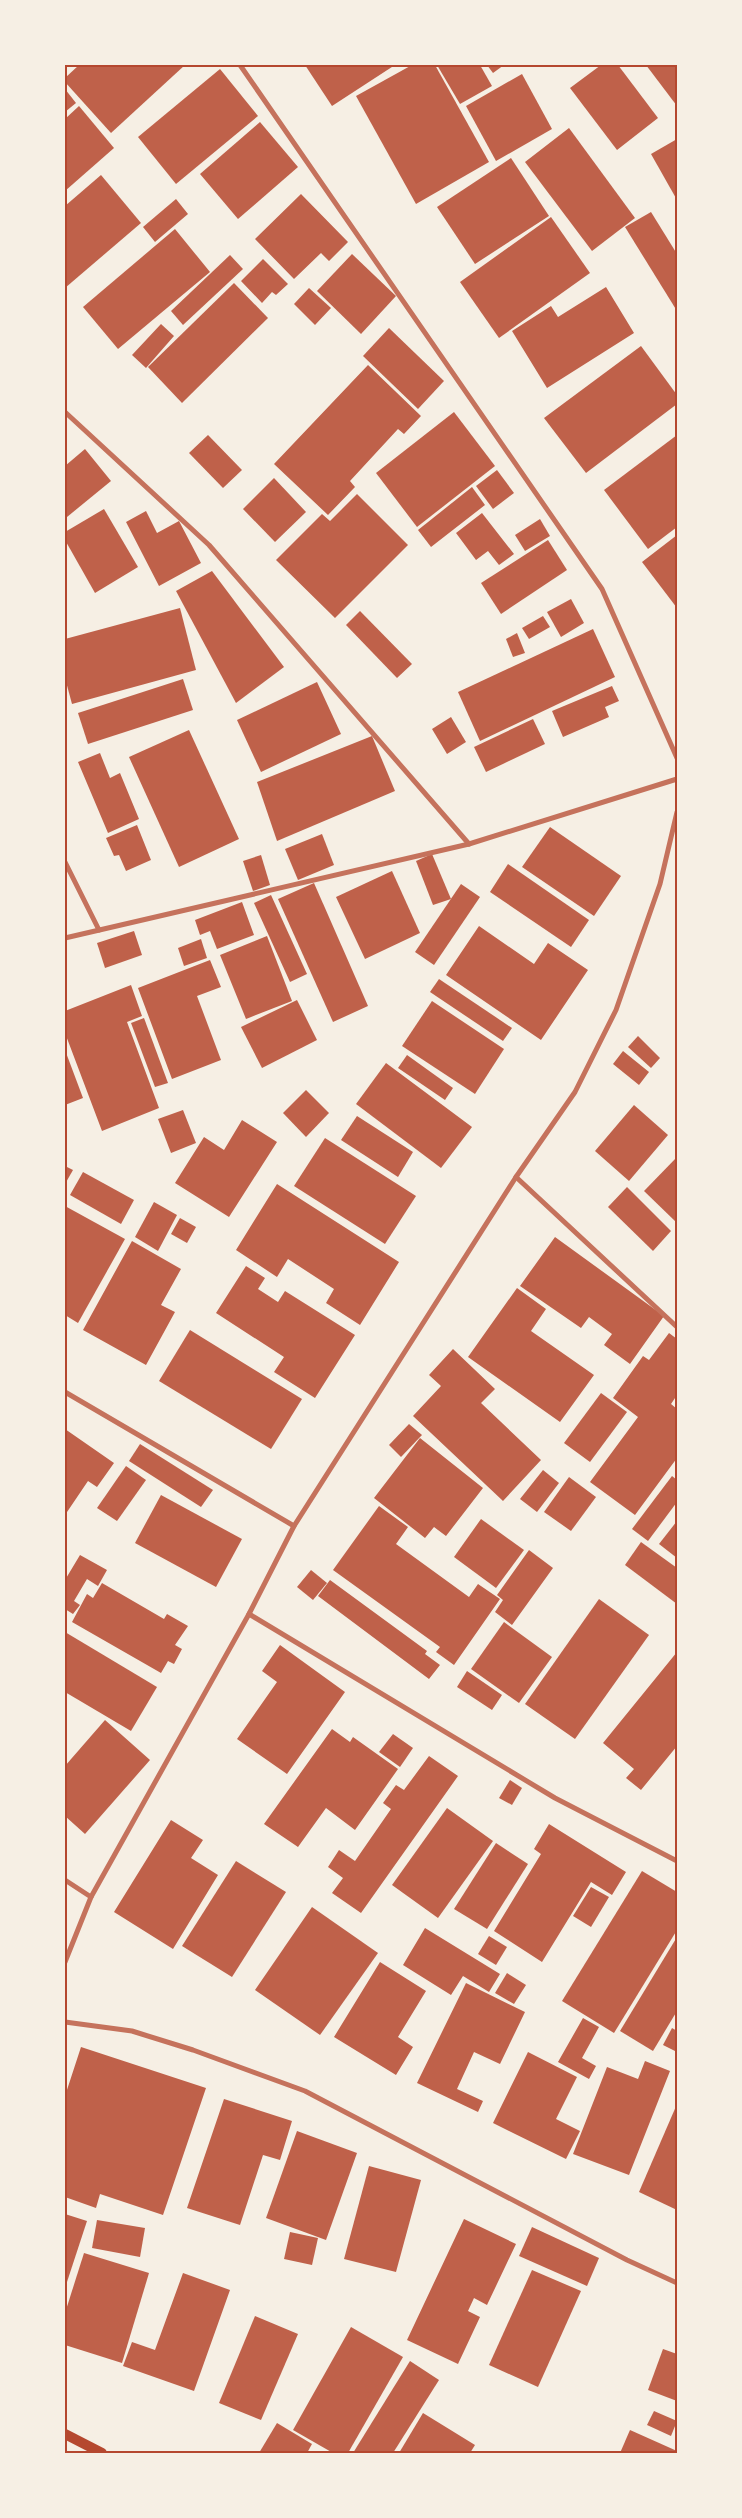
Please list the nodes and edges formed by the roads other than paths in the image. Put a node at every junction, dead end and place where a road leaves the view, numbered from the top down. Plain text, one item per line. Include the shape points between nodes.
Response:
1 (240, 65) edge
2 (65, 412) edge
3 (677, 758) edge
4 (677, 780) edge
5 (677, 812) edge
6 (469, 844) junction
7 (65, 862) edge
8 (99, 930) junction
9 (65, 938) edge
10 (516, 1177) junction
11 (677, 1327) edge
12 (65, 1392) edge
13 (294, 1526) junction
14 (249, 1614) junction
15 (677, 1861) edge
16 (65, 1880) edge
17 (91, 1896) junction
18 (65, 1962) edge
19 (65, 2022) edge
20 (677, 2282) edge
21 (65, 2434) edge
22 (102, 2453) edge

1 - 3 street via 602,589
2 - 6 street via 208,545
4 - 6 street
5 - 10 street via 660,884 616,1010 575,1092
6 - 8 street
7 - 8 street
8 - 9 street
10 - 11 street
10 - 13 street
12 - 13 street
13 - 14 street
14 - 15 street via 555,1798
14 - 17 street
16 - 17 street
17 - 18 street
19 - 20 street via 132,2031 304,2091 627,2260
21 - 22 main road

